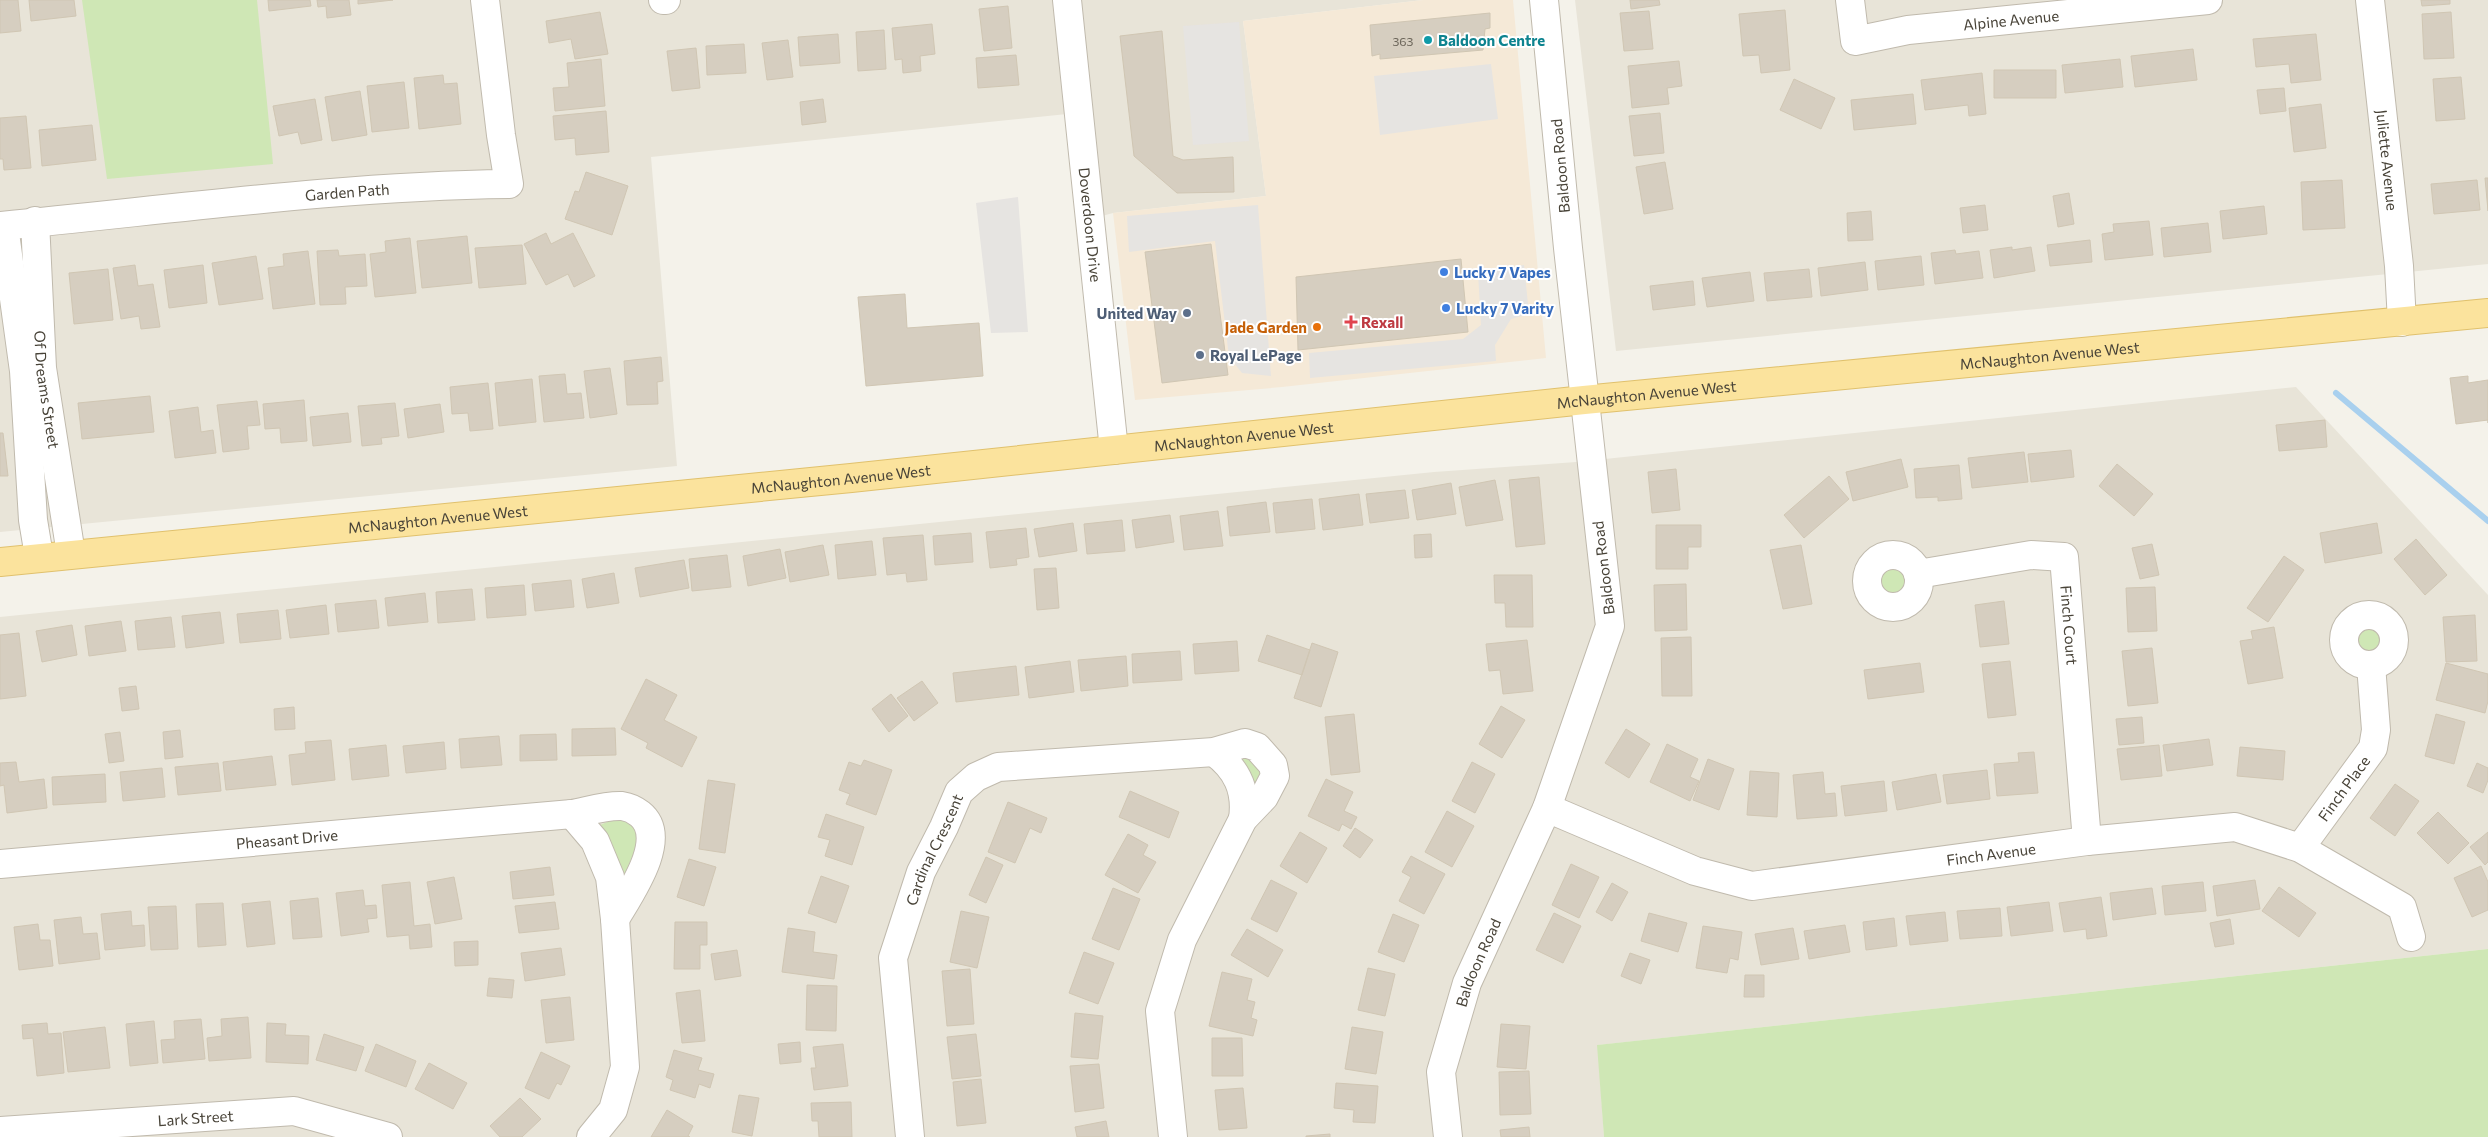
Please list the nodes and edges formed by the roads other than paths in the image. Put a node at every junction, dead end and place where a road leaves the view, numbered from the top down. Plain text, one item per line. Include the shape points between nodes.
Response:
1 (485, 0) edge
2 (1067, 0) edge
3 (1544, 0) edge
4 (1850, 0) edge
5 (2208, 0) edge
6 (2370, 0) edge
7 (35, 222) junction
8 (2, 226) edge
9 (2488, 313) edge
10 (2402, 322) junction
11 (1584, 400) junction
12 (1114, 450) junction
13 (71, 554) junction
14 (38, 556) junction
15 (0, 562) edge
16 (1918, 574) dead end
17 (2372, 664) dead end
18 (1214, 752) junction
19 (1546, 808) junction
20 (572, 814) junction
21 (1243, 819) junction
22 (2087, 841) junction
23 (2300, 848) junction
24 (0, 864) edge
25 (615, 919) junction
26 (2411, 937) dead end
27 (0, 1131) edge
28 (388, 1137) edge
29 (591, 1137) edge
30 (910, 1137) edge
31 (1173, 1137) edge
32 (1448, 1137) edge

1 - 7 street, Garden Path via 509,184 433,185
2 - 12 street, Doverdoon Drive
3 - 11 street, Baldoon Road
4 - 5 street, Alpine Avenue via 1856,41 1908,30
6 - 10 street, Juliette Avenue
7 - 8 street, Garden Path
7 - 13 street, Of Dreams Street via 42,368
8 - 14 street, Of Dreams Street via 24,371
9 - 10 main road, McNaughton Avenue West
10 - 11 main road, McNaughton Avenue West
11 - 12 main road, McNaughton Avenue West
11 - 19 street, Baldoon Road via 1610,626
12 - 13 main road, McNaughton Avenue West
13 - 14 main road, McNaughton Avenue West
14 - 15 main road, McNaughton Avenue West
16 - 22 street, Finch Court via 2031,555 2064,557
17 - 23 street, Finch Place via 2376,730 2373,748
18 - 21 street, Cardinal Crescent via 1231,766 1238,778 1244,793
18 - 21 street, Cardinal Crescent via 1245,743 1257,748 1273,765 1275,776 1271,787
18 - 30 street, Cardinal Crescent via 998,767 976,777 959,792 921,872 893,958
19 - 22 street, Finch Avenue via 1695,871 1752,886
19 - 32 street, Baldoon Road via 1464,992 1441,1072
20 - 24 street, Pheasant Drive
20 - 25 street via 584,825 604,859 610,877
20 - 25 street, Pheasant Drive via 622,806 635,810 650,828 647,858
21 - 31 street, Cardinal Crescent via 1182,940 1160,1011
22 - 23 street, Finch Avenue via 2235,827
23 - 26 street, Finch Avenue via 2402,907
25 - 29 street via 625,1066 613,1110
27 - 28 street, Lark Street via 294,1111

